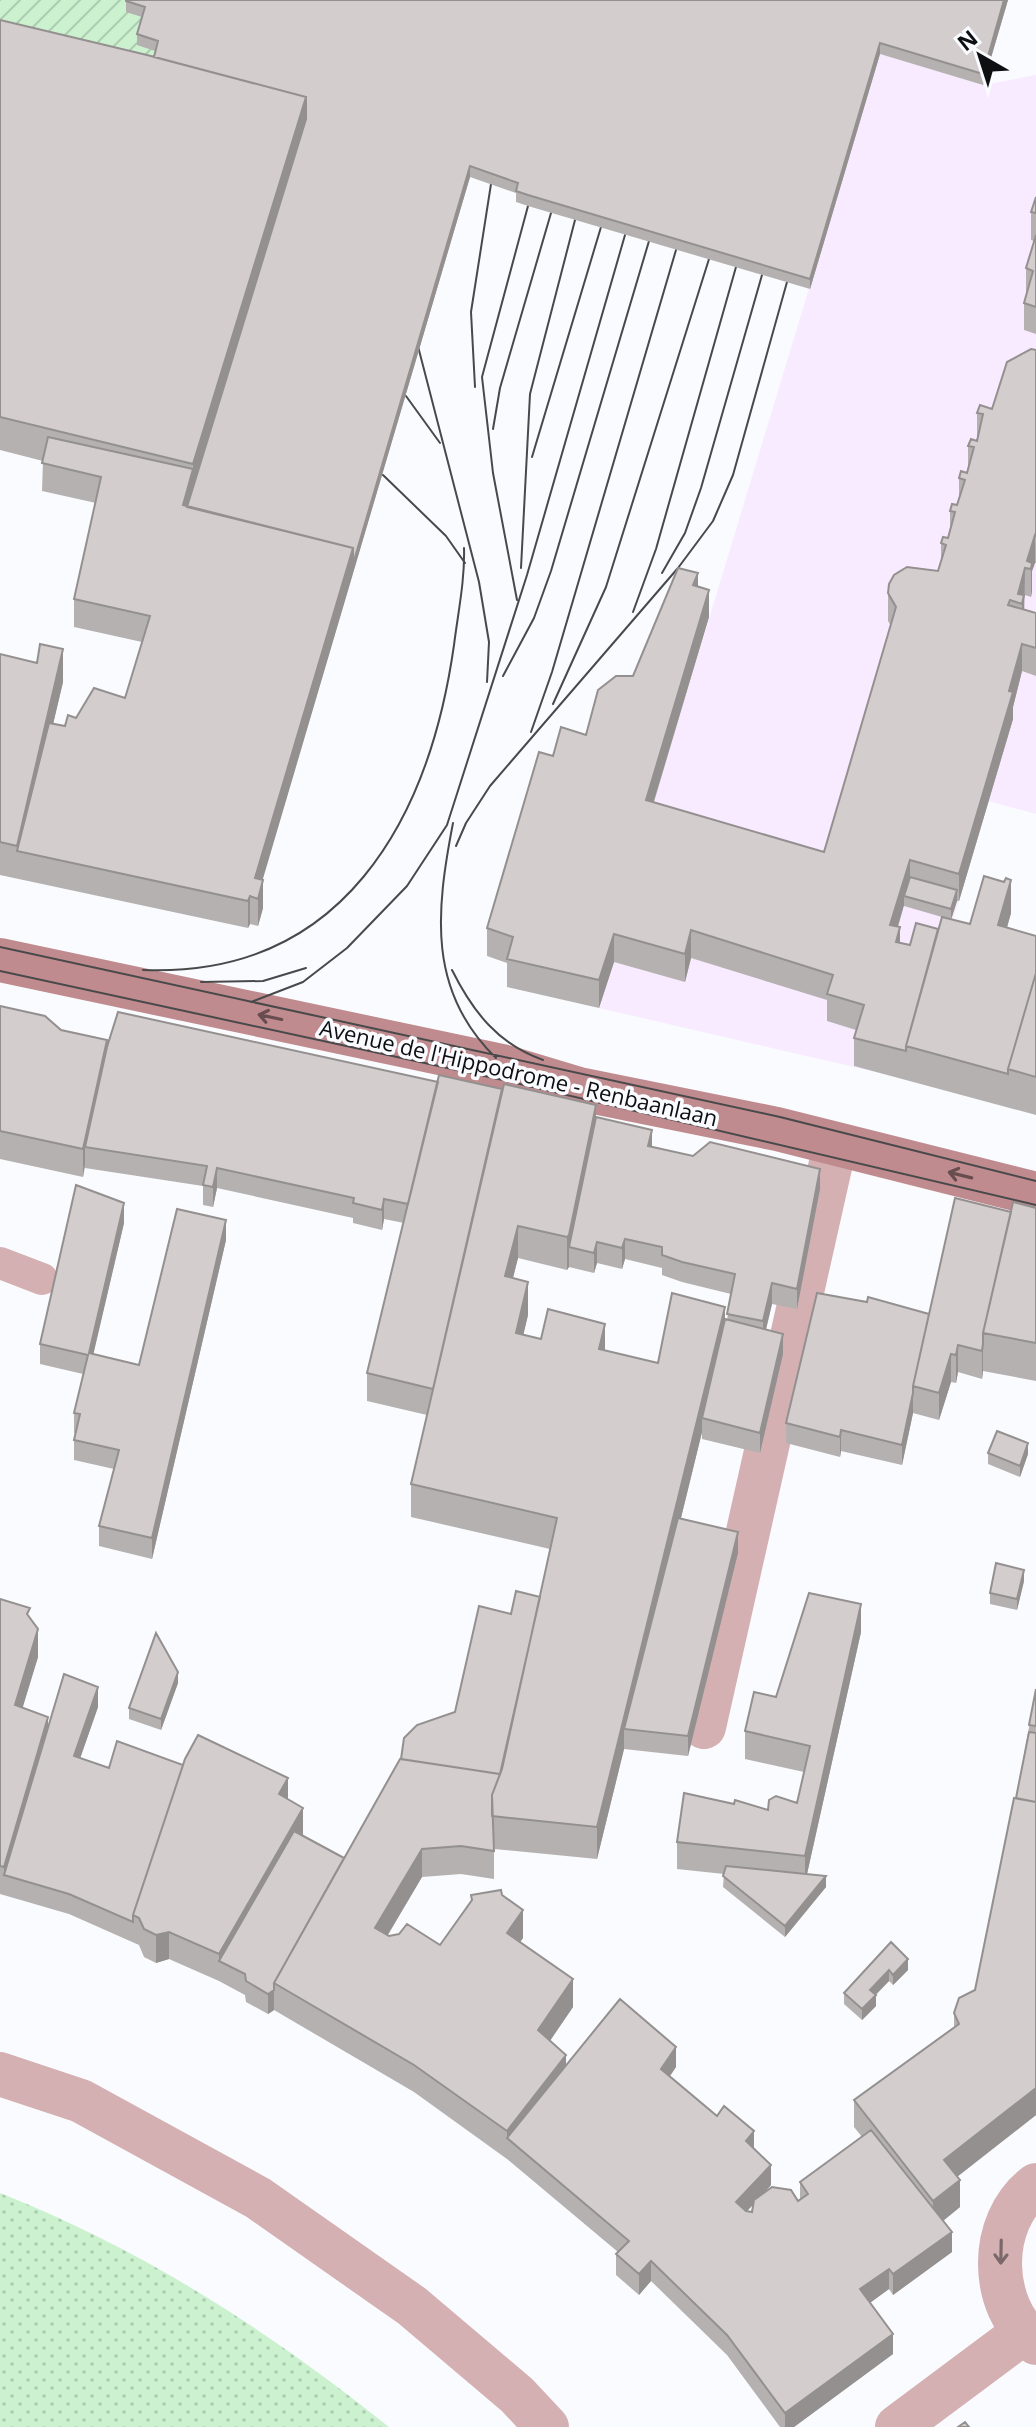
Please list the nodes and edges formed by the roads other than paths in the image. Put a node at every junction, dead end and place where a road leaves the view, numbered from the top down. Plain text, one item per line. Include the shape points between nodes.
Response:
1 (0, 960) edge
2 (835, 1145) junction
3 (1036, 1194) edge
4 (0, 1263) edge
5 (42, 1279) dead end
6 (704, 1727) dead end
7 (0, 2074) edge
8 (1036, 2185) edge
9 (1029, 2338) edge
10 (547, 2427) edge
11 (897, 2427) edge

2 -> 1 main road, Avenue de l'Hippodrome - Renbaanlaan via 579,1089 506,1067
3 -> 2 main road, Avenue de l'Hippodrome - Renbaanlaan
2 - 6 street
4 - 5 lane
7 - 10 street via 81,2101 258,2198 412,2306
8 -> 9 street via 1025,2194 1002,2237 1001,2290
9 - 11 street

